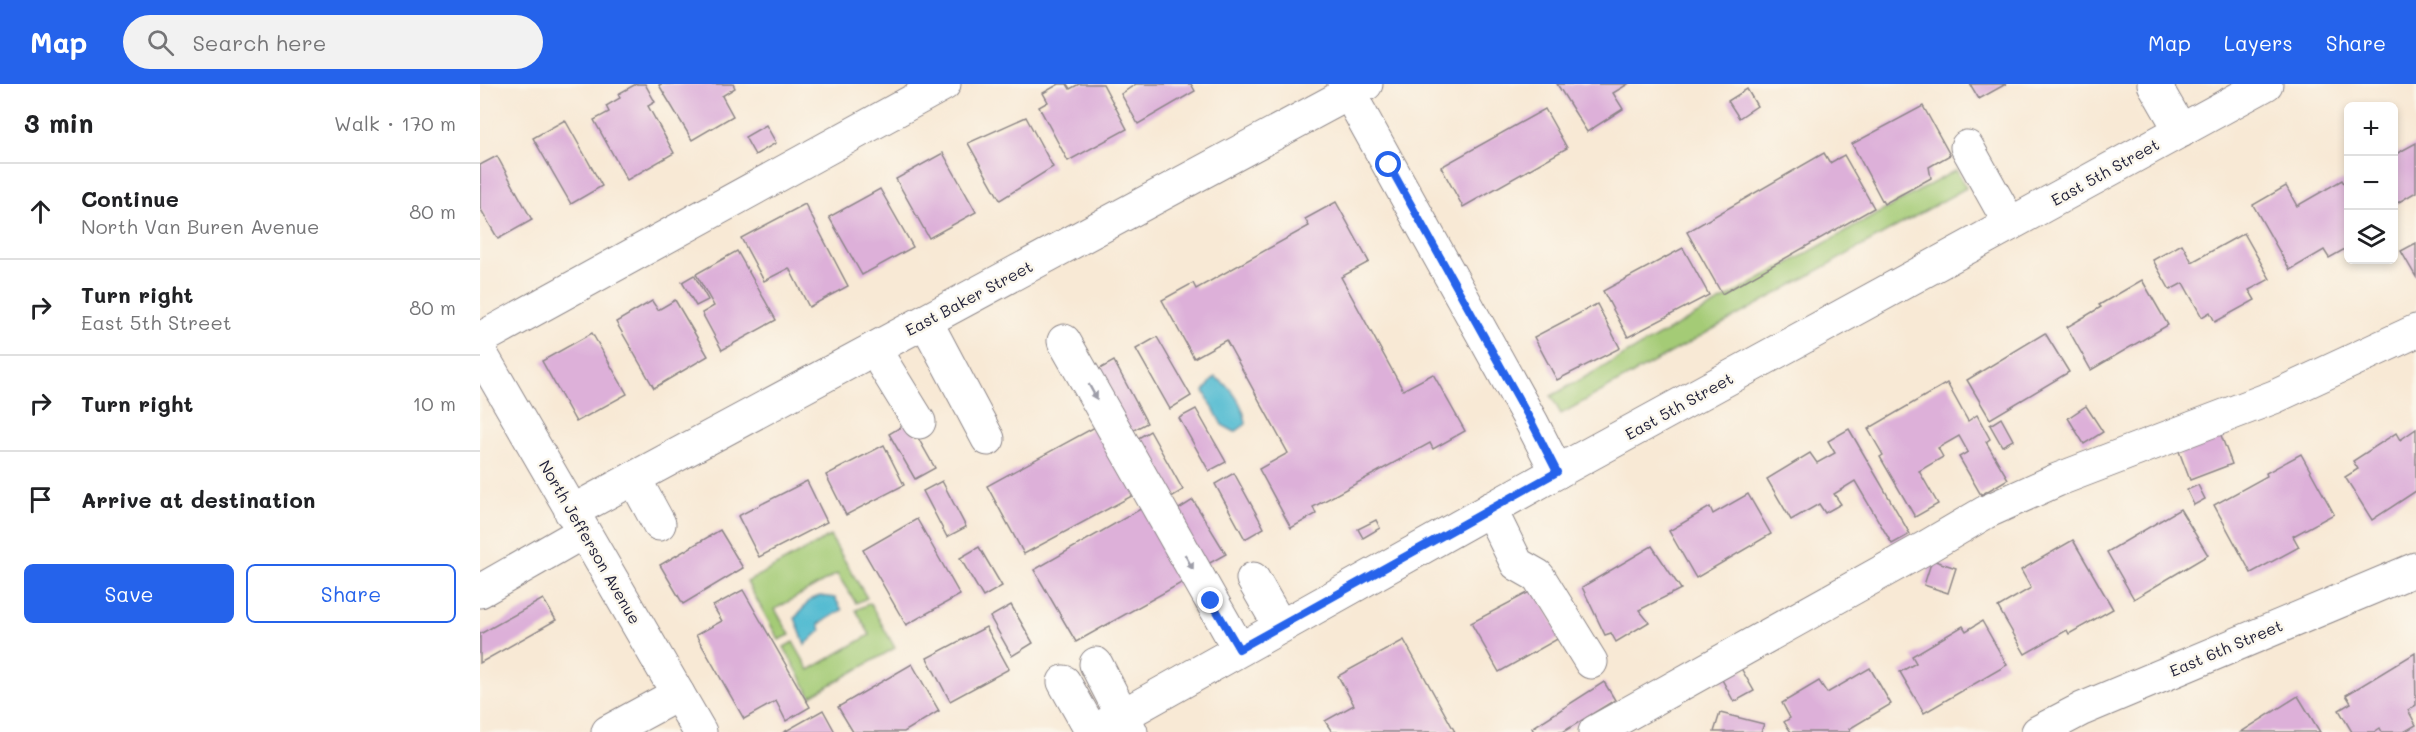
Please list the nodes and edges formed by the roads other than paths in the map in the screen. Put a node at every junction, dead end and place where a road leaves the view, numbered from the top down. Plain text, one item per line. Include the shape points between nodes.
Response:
1 (944, 84) edge
2 (2154, 84) edge
3 (2266, 84) edge
4 (1353, 87) edge
5 (2181, 131) junction
6 (1967, 147) dead end
7 (2010, 224) junction
8 (926, 322) junction
9 (2416, 331) edge
10 (1064, 341) dead end
11 (874, 350) junction
12 (482, 356) edge
13 (919, 422) dead end
14 (988, 439) dead end
15 (1557, 472) junction
16 (634, 478) junction
17 (1490, 509) junction
18 (577, 522) junction
19 (660, 524) dead end
20 (2416, 569) edge
21 (1253, 579) dead end
22 (480, 591) edge
23 (1280, 627) junction
24 (1239, 649) junction
25 (1591, 662) dead end
26 (1096, 664) dead end
27 (1064, 682) dead end
28 (678, 694) junction
29 (1126, 724) edge
30 (608, 732) edge
31 (700, 732) edge
32 (1093, 732) edge
33 (1595, 732) edge
34 (2038, 732) edge

1 - 12 street
2 - 5 street
3 - 5 street, East 5th Street
4 - 8 street, East Baker Street
4 - 15 street
5 - 7 street, East 5th Street
6 - 7 street
7 - 15 street, East 5th Street
8 - 11 street, East Baker Street
8 - 14 street
9 - 33 street via 2274,397 2057,480 1986,512
10 -> 24 street
11 - 13 street
11 - 16 street, East Baker Street
12 - 18 street, North Jefferson Avenue
15 - 17 street, East 5th Street
16 - 18 street, East Baker Street
16 - 19 street
17 - 23 street, East 5th Street
17 - 25 street via 1517,564 1538,576
18 - 22 street, East Baker Street
18 - 28 street, North Jefferson Avenue
20 - 34 street, East 6th Street via 2082,709
21 - 23 street
23 - 24 street, East 5th Street
24 - 29 street, East 5th Street
26 - 29 street
27 - 32 street
28 - 30 street
28 - 31 street, North Jefferson Avenue
29 - 32 street, East 5th Street

